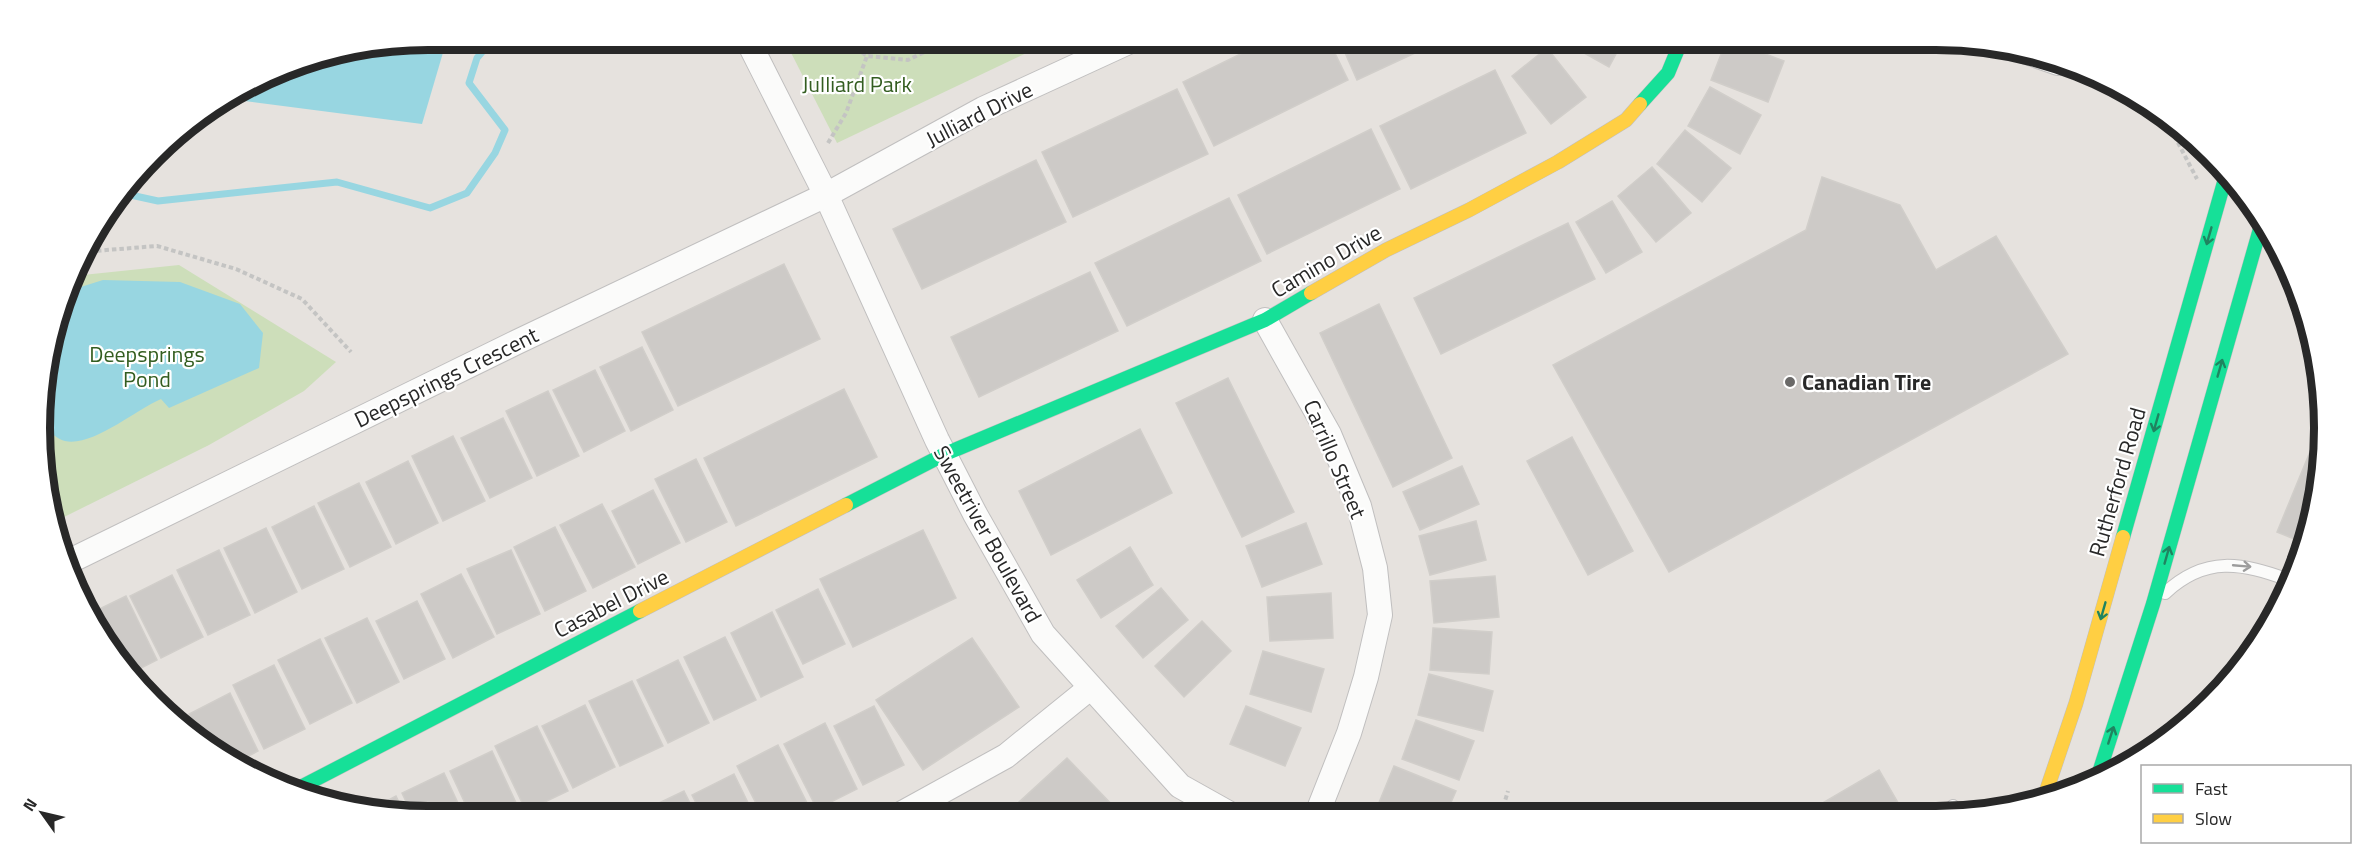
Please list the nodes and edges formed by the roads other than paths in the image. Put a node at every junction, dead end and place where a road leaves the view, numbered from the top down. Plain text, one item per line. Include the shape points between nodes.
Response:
1 (753, 50) edge
2 (1111, 50) edge
3 (1677, 50) edge
4 (2224, 183) edge
5 (826, 195) junction
6 (2259, 232) edge
7 (1265, 320) junction
8 (945, 454) junction
9 (74, 559) edge
10 (2283, 578) edge
11 (2153, 604) junction
12 (1090, 688) junction
13 (2100, 768) edge
14 (305, 785) edge
15 (2047, 788) edge
16 (915, 806) edge
17 (1216, 806) edge
18 (1320, 806) edge

1 - 5 street, Sweetriver Boulevard
2 - 5 street, Julliard Drive via 983,110
3 - 7 street, Camino Drive via 1668,73 1626,120 1558,162 1386,250
4 -> 15 street, Rutherford Road via 2076,703
5 - 8 street, Sweetriver Boulevard
5 - 9 street, Deepsprings Crescent
11 -> 6 street
7 - 8 street, Camino Drive
7 - 18 street, Carrillo Street via 1329,434 1359,506 1375,568 1380,615 1366,677
8 - 12 street, Sweetriver Boulevard via 1043,634
8 - 14 street, Casabel Drive
11 -> 10 lane via 2173,585 2198,571 2226,565 2254,567
13 -> 11 street
12 - 16 street via 1006,756
12 - 17 street, Sweetriver Boulevard via 1180,786

